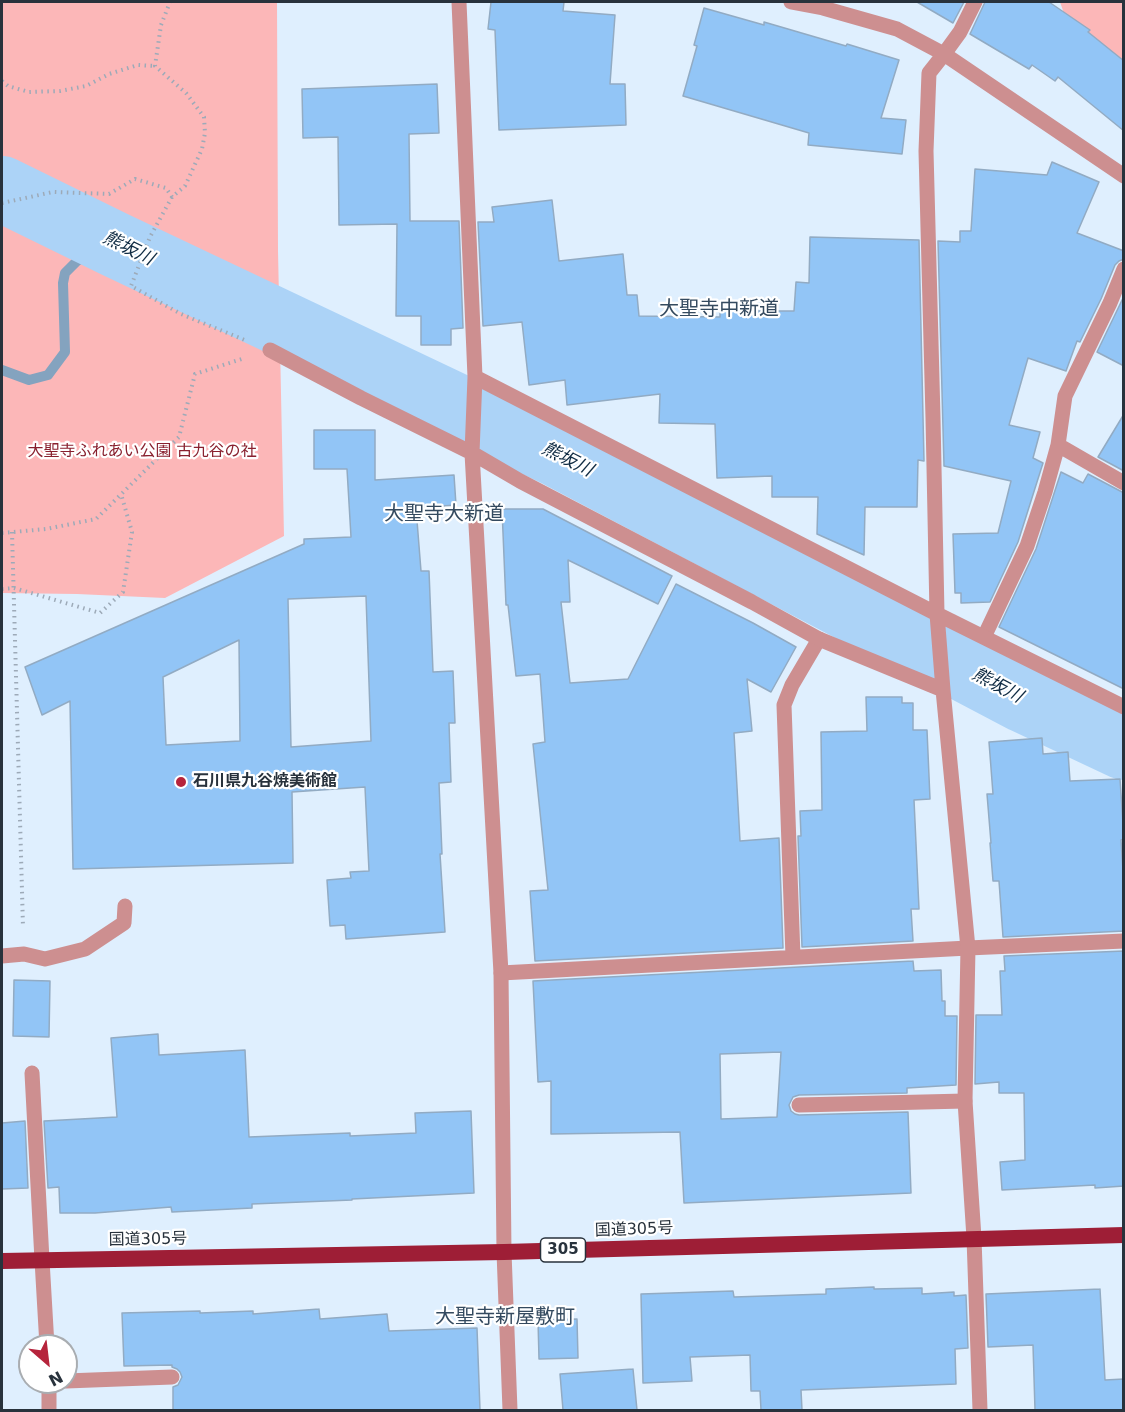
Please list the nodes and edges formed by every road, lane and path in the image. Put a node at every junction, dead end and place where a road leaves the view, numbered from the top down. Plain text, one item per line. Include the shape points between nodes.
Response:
1 (170, 2) edge
2 (459, 2) edge
3 (791, 2) edge
4 (975, 2) edge
5 (944, 54) junction
6 (155, 66) junction
7 (2, 81) edge
8 (1124, 176) edge
9 (172, 197) junction
10 (2, 203) edge
11 (1124, 269) edge
12 (270, 350) junction
13 (475, 377) junction
14 (1058, 445) junction
15 (472, 453) junction
16 (1124, 483) edge
17 (121, 494) junction
18 (12, 532) junction
19 (2, 533) edge
20 (14, 588) junction
21 (2, 589) edge
22 (937, 614) junction
23 (984, 637) junction
24 (819, 639) junction
25 (943, 690) junction
26 (1124, 707) edge
27 (125, 906) dead end
28 (1124, 941) edge
29 (968, 948) junction
30 (24, 954) junction
31 (2, 956) edge
32 (793, 957) junction
33 (501, 973) junction
34 (32, 1073) dead end
35 (965, 1101) junction
36 (799, 1105) dead end
37 (1124, 1235) edge
38 (974, 1238) junction
39 (504, 1252) junction
40 (42, 1260) junction
41 (2, 1261) edge
42 (46, 1334) edge
43 (172, 1377) dead end
44 (78, 1381) edge
45 (49, 1394) edge
46 (49, 1410) edge
47 (510, 1410) edge
48 (980, 1410) edge

1 - 6 path via 161,25
2 - 13 street
3 - 5 street via 897,29
4 - 5 street
5 - 8 street
5 - 22 street via 929,73 926,151
6 - 7 path via 138,64 86,86 60,91 29,92
6 - 9 path via 186,93 204,117 205,134 198,157 185,186
9 - 10 path via 166,188 135,178 109,194 53,192
9 - 12 path via 150,237 131,286 181,315
11 - 14 street via 1065,396
12 - 15 street
12 - 17 path via 195,374 180,437
13 - 15 street
13 - 22 street
14 - 16 street
14 - 23 street via 1027,546
15 - 24 street
15 - 33 street
17 - 18 path via 96,519
17 - 20 path via 132,532 123,592 100,613
18 - 19 path
18 - 20 path
20 - 21 path
20 - 30 path
22 - 23 street
22 - 25 street
23 - 26 street
24 - 25 street
24 - 32 street via 784,705
25 - 29 street
27 - 30 street via 124,923 85,948 45,959
28 - 29 street
29 - 32 street
29 - 35 street
30 - 31 street
32 - 33 street
33 - 39 street
34 - 40 street
35 - 36 street
35 - 38 street
37 - 38 highway, 国道305号 / 305
38 - 39 highway, 国道305号 / 305
38 - 48 street
39 - 40 highway, 国道305号 / 305
39 - 47 street
40 - 41 highway, 国道305号 / 305
40 - 42 street
43 - 44 street
45 - 46 street

